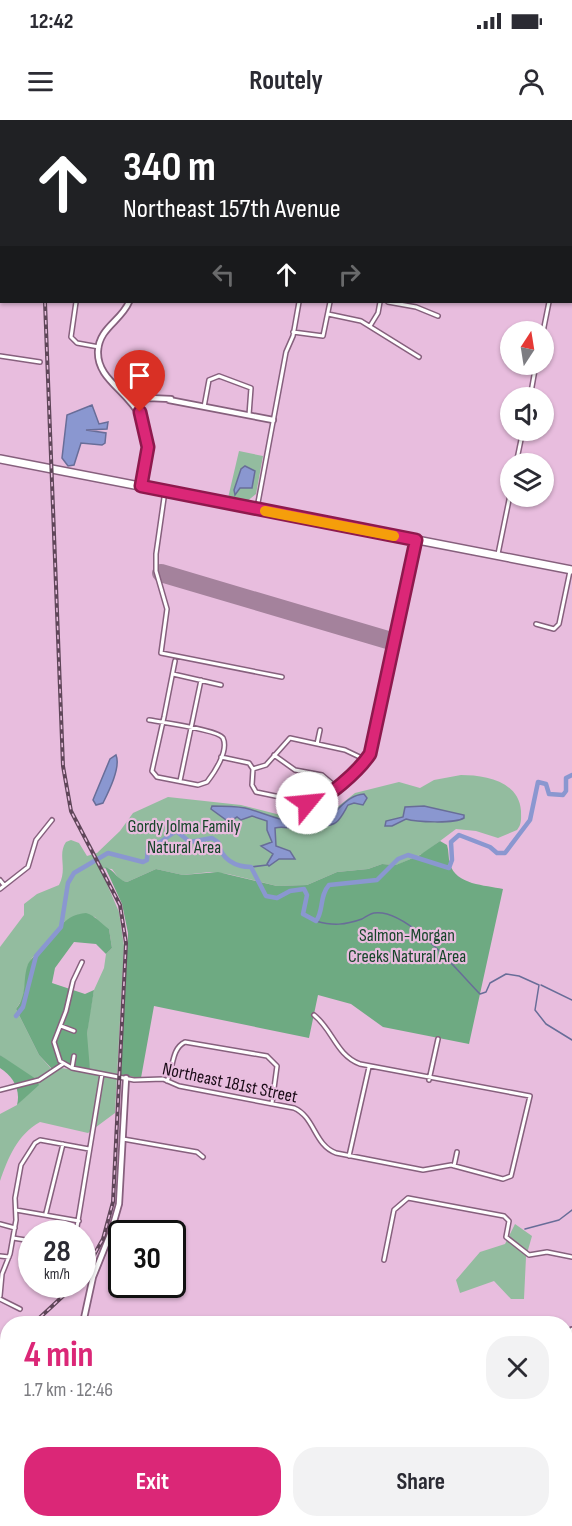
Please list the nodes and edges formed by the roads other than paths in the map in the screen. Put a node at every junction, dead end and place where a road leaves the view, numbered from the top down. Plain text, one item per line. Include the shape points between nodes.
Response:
1 (76, 303) edge
2 (128, 303) edge
3 (299, 303) edge
4 (330, 303) edge
5 (380, 303) edge
6 (394, 303) edge
7 (549, 303) edge
8 (328, 314) junction
9 (438, 316) dead end
10 (545, 321) edge
11 (370, 326) junction
12 (294, 332) junction
13 (99, 347) junction
14 (0, 356) edge
15 (419, 357) dead end
16 (40, 362) dead end
17 (133, 404) junction
18 (204, 407) junction
19 (249, 415) junction
20 (273, 420) junction
21 (0, 459) edge
22 (141, 486) junction
23 (165, 491) junction
24 (508, 507) edge
25 (257, 509) junction
26 (416, 540) junction
27 (498, 555) junction
28 (571, 569) edge
29 (536, 624) dead end
30 (176, 661) dead end
31 (173, 674) junction
32 (282, 677) dead end
33 (201, 680) junction
34 (221, 684) dead end
35 (149, 720) dead end
36 (163, 722) junction
37 (191, 728) junction
38 (320, 729) dead end
39 (317, 744) junction
40 (274, 755) junction
41 (221, 757) junction
42 (366, 760) junction
43 (254, 769) junction
44 (180, 782) junction
45 (336, 787) junction
46 (52, 820) dead end
47 (0, 880) edge
48 (4, 885) junction
49 (0, 889) edge
50 (81, 962) dead end
51 (314, 1015) dead end
52 (61, 1026) junction
53 (74, 1031) dead end
54 (438, 1039) dead end
55 (74, 1056) dead end
56 (63, 1064) junction
57 (369, 1066) junction
58 (72, 1068) junction
59 (102, 1074) junction
60 (126, 1078) junction
61 (430, 1079) junction
62 (167, 1081) junction
63 (0, 1090) edge
64 (272, 1104) junction
65 (123, 1139) junction
66 (63, 1144) junction
67 (90, 1149) junction
68 (457, 1152) dead end
69 (349, 1156) junction
70 (203, 1157) dead end
71 (454, 1166) junction
72 (16, 1210) junction
73 (46, 1213) junction
74 (75, 1220) edge
75 (79, 1220) edge
76 (0, 1224) edge
77 (15, 1228) junction
78 (13, 1238) junction
79 (18, 1239) edge
80 (0, 1256) edge
81 (9, 1257) junction
82 (572, 1257) edge
83 (384, 1260) dead end
84 (0, 1298) edge
85 (20, 1309) dead end
86 (85, 1316) edge

1 - 13 street via 72,338 77,343
2 - 13 street via 106,329
3 - 12 street
4 - 8 street
5 - 11 street
6 - 9 street
7 - 10 street
8 - 11 street
8 - 12 street via 323,336
11 - 15 street
12 - 20 street via 286,352
13 - 17 street via 103,372
14 - 16 street
17 - 18 street via 149,398
17 - 22 street via 143,419 148,442
18 - 19 street
18 - 19 street via 208,382 212,377 227,378 252,390
19 - 20 street
20 - 25 street
21 - 22 main road
22 - 23 main road
23 - 25 main road
23 - 32 street via 155,564 167,609 161,652
24 - 27 street
25 - 26 main road
26 - 27 main road
26 - 42 street via 373,746
27 - 28 main road
28 - 29 street via 560,624 554,629
30 - 31 street
31 - 33 street
31 - 36 street
33 - 34 street
33 - 37 street
35 - 36 street
36 - 37 street
36 - 44 street via 153,774
37 - 41 street via 222,737
37 - 44 street
38 - 39 street
39 - 40 street via 288,739
39 - 42 street
40 - 43 street via 264,766
40 - 45 street via 295,770 322,775
41 - 43 street via 249,763
41 - 44 street via 204,784
42 - 45 street
43 - 45 street via 254,790 312,803
46 - 48 street via 36,840 28,867
47 - 48 street
48 - 49 street
50 - 52 street
51 - 57 street via 344,1055
52 - 53 street
52 - 56 street via 54,1045
54 - 61 street
55 - 58 street
56 - 58 street, Northeast 181st Street
56 - 63 street via 39,1080
57 - 61 street
57 - 69 street
58 - 59 street, Northeast 181st Street
59 - 60 street, Northeast 181st Street
59 - 67 street
60 - 62 street, Northeast 181st Street
60 - 65 street
61 - 71 street via 530,1096 512,1176 503,1179
62 - 64 street, Northeast 181st Street
62 - 64 street via 175,1051 185,1042 267,1056 277,1066
64 - 69 street, Northeast 181st Street via 301,1111 327,1149
65 - 70 street via 197,1152
65 - 86 street via 116,1215 93,1277
66 - 67 street
66 - 72 street via 37,1141 21,1165
66 - 73 street
67 - 75 street
68 - 71 street
69 - 71 street, Northeast 181st Street via 423,1170
72 - 73 street
72 - 77 street
73 - 74 street
76 - 77 street
77 - 78 street
78 - 79 street
78 - 81 street
80 - 81 street
81 - 84 street via 2,1274
82 - 83 street via 525,1253 507,1237 509,1221 504,1216 408,1198 396,1206
84 - 85 street

